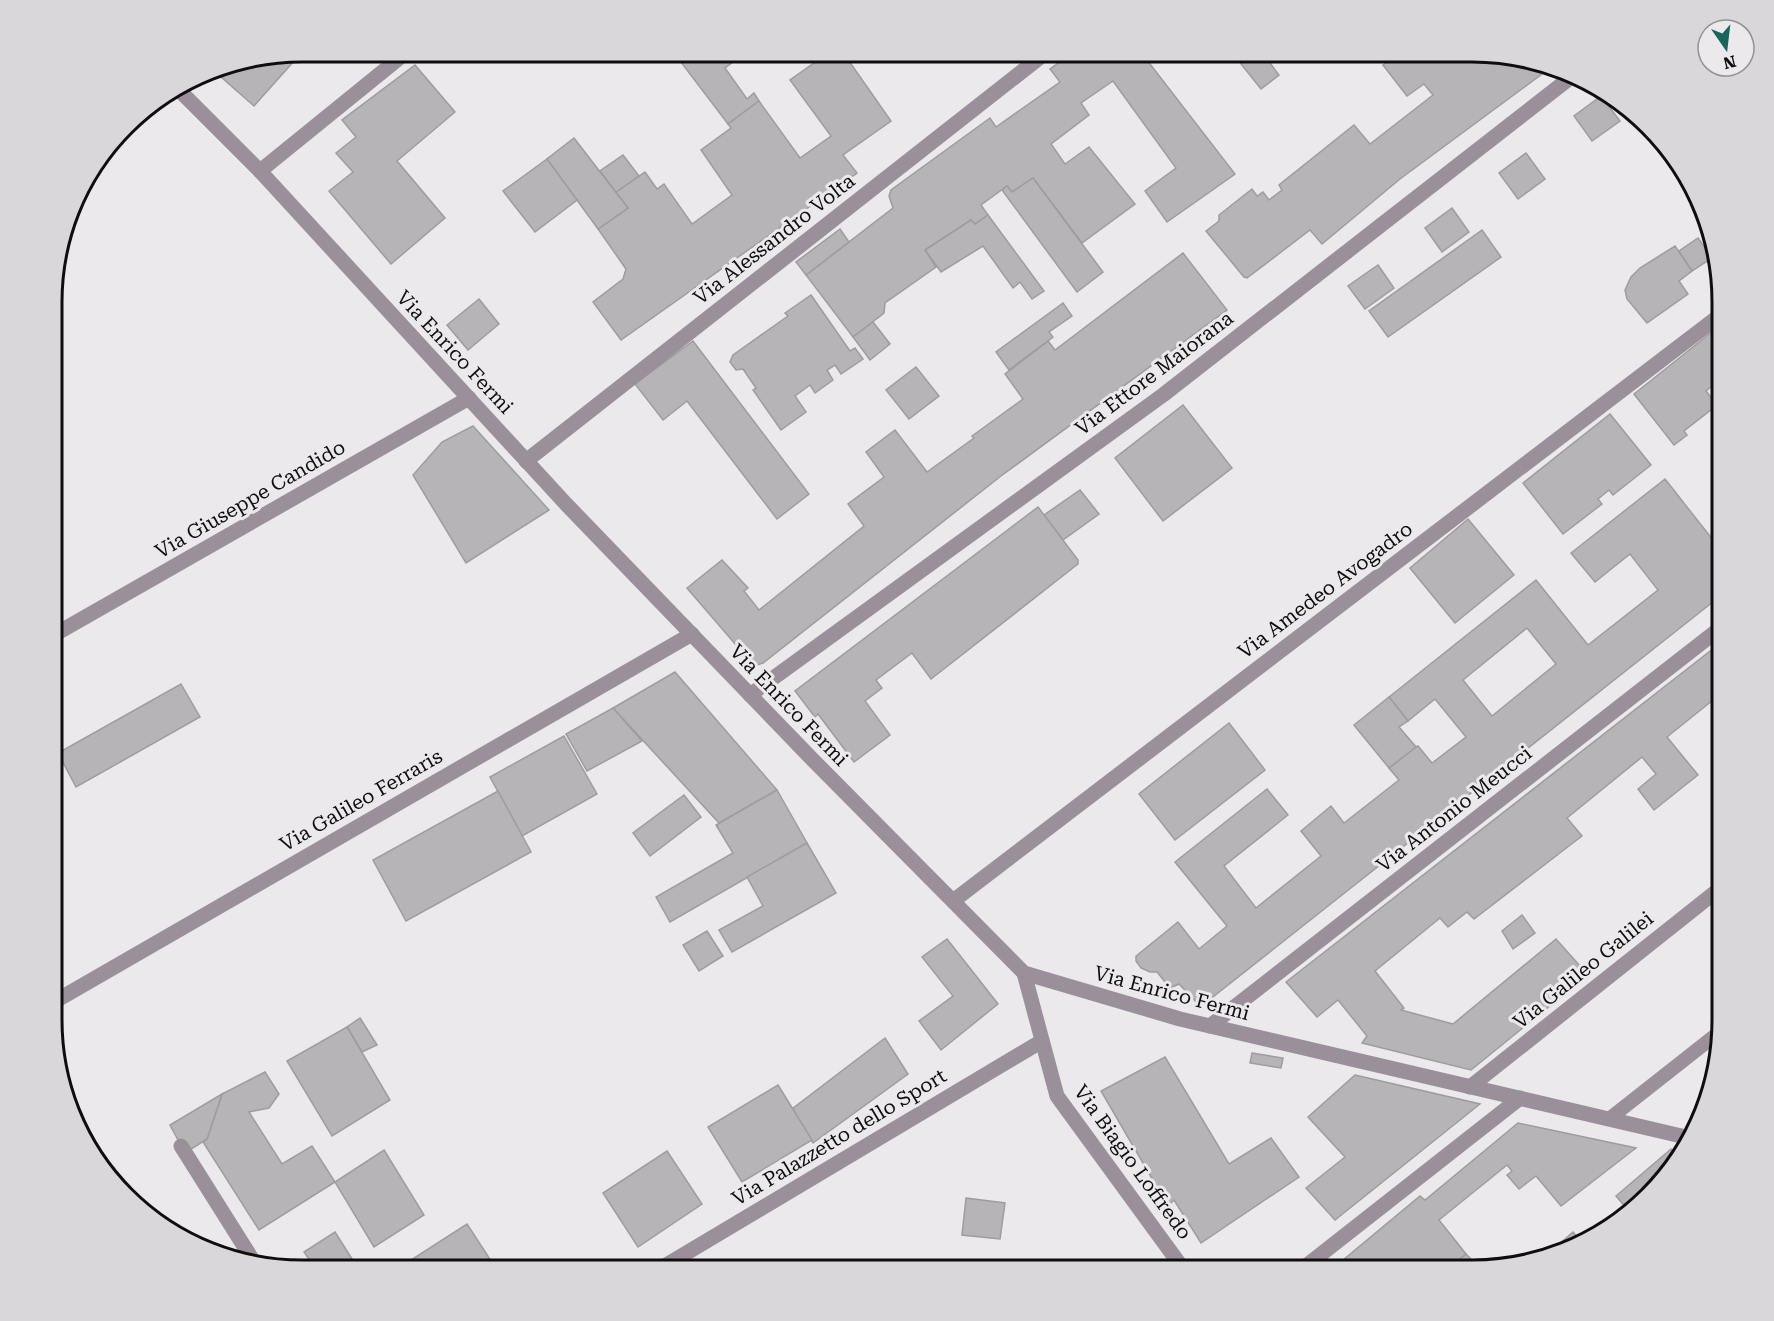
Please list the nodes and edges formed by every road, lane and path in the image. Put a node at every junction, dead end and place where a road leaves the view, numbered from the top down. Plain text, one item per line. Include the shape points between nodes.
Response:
1 (394, 62) edge
2 (1034, 62) edge
3 (1566, 81) edge
4 (182, 93) edge
5 (260, 171) junction
6 (1712, 321) edge
7 (468, 398) junction
8 (526, 461) junction
9 (62, 630) edge
10 (692, 634) junction
11 (1712, 635) edge
12 (750, 694) junction
13 (1712, 895) edge
14 (953, 901) junction
15 (1024, 973) junction
16 (62, 997) edge
17 (1210, 1026) junction
18 (1712, 1038) edge
19 (1042, 1041) junction
20 (1470, 1088) junction
21 (1520, 1098) junction
22 (1609, 1119) junction
23 (1682, 1136) edge
24 (181, 1146) dead end
25 (249, 1254) edge
26 (675, 1260) edge
27 (1177, 1260) edge
28 (1314, 1260) edge

1 - 5 street
2 - 8 street, Via Alessandro Volta
3 - 12 street, Via Ettore Maiorana via 1163,395
4 - 5 street, Via Enrico Fermi
5 - 7 street, Via Enrico Fermi
6 - 14 street, Via Amedeo Avogadro
7 - 8 street, Via Enrico Fermi
7 - 9 street, Via Giuseppe Candido
8 - 10 street, Via Enrico Fermi
10 - 12 street, Via Enrico Fermi
10 - 16 street, Via Galileo Ferraris
11 - 17 street, Via Antonio Meucci
12 - 14 street, Via Enrico Fermi
13 - 20 street, Via Galileo Galilei
14 - 15 street, Via Enrico Fermi
15 - 17 street, Via Enrico Fermi
15 - 19 street, Via Biagio Loffredo
17 - 20 street, Via Enrico Fermi
18 - 22 lane
19 - 26 street, Via Palazzetto dello Sport
19 - 27 street, Via Biagio Loffredo via 1057,1096
20 - 21 street, Via Enrico Fermi
21 - 22 street, Via Enrico Fermi
21 - 28 street
22 - 23 street, Via Enrico Fermi
24 - 25 street

